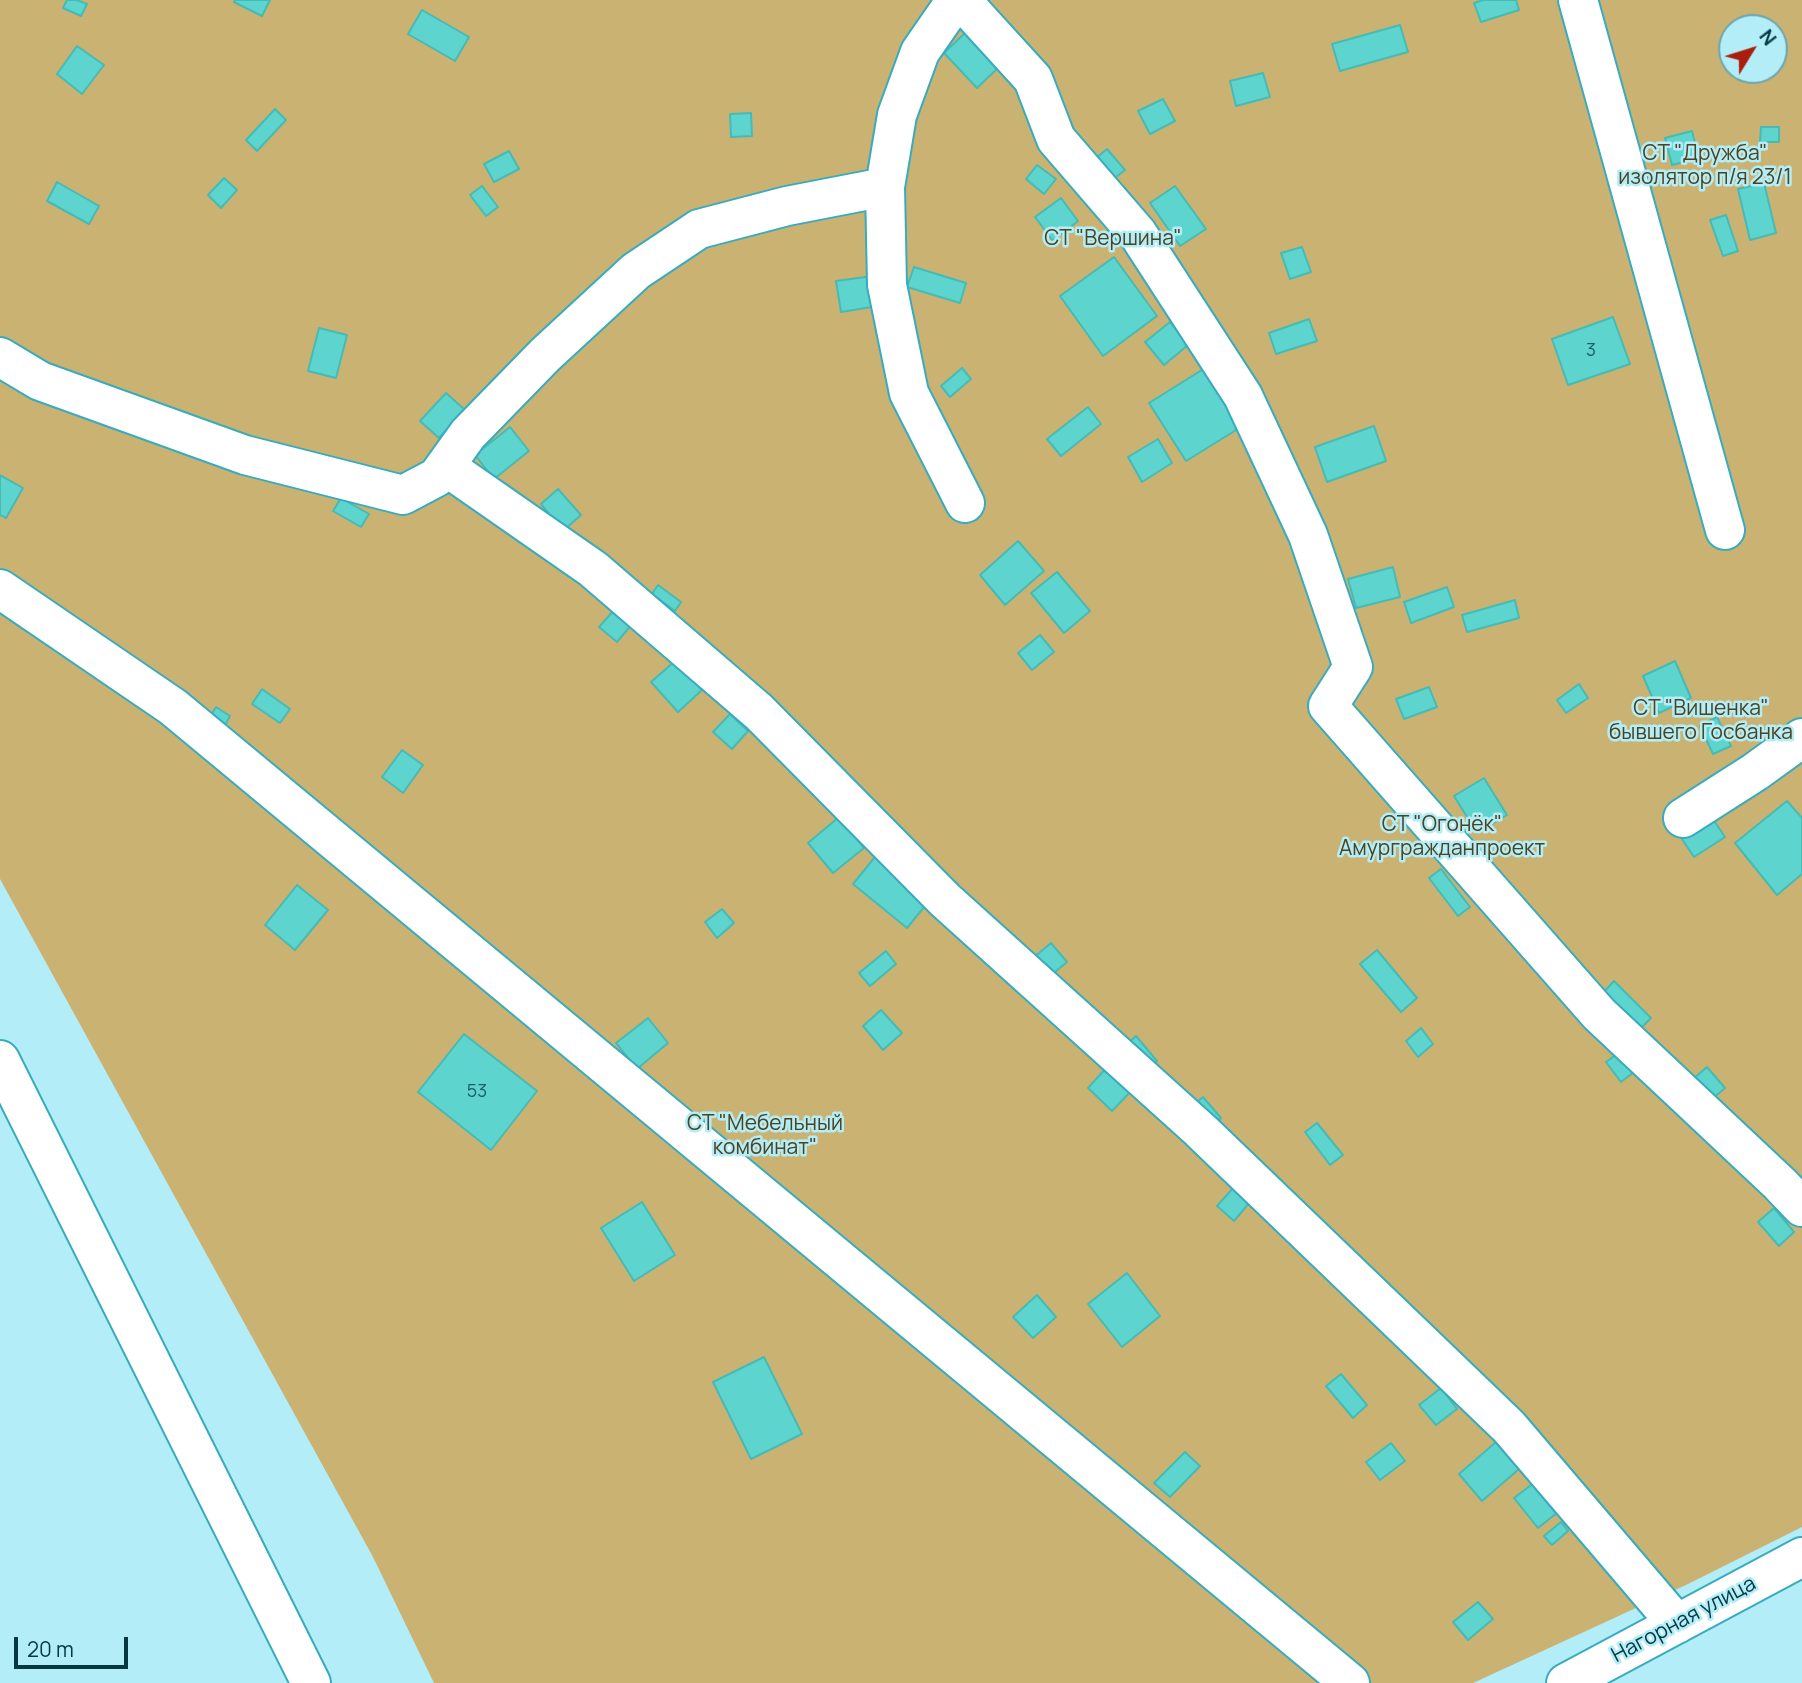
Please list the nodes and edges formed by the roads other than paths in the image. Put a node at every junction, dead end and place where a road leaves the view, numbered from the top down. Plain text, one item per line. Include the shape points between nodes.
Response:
1 (958, 0) edge
2 (1578, 0) edge
3 (885, 187) junction
4 (0, 358) edge
5 (445, 466) junction
6 (965, 503) dead end
7 (1725, 530) dead end
8 (0, 589) edge
9 (1802, 738) edge
10 (1683, 817) dead end
11 (0, 1060) edge
12 (1802, 1207) edge
13 (1802, 1557) edge
14 (1677, 1624) junction
15 (312, 1683) edge
16 (1350, 1683) edge
17 (1566, 1683) edge

1 - 3 street via 920,52 897,115
1 - 12 street via 1033,79 1056,139 1138,234 1243,396 1308,535 1353,667 1328,706 1599,1014
2 - 7 street
3 - 5 street via 699,229 636,271 545,355 468,434
3 - 6 street via 887,285 909,394
4 - 5 street via 40,381 245,455 403,495 437,477
5 - 14 street via 593,569 759,712 945,900 1200,1130 1509,1427
8 - 16 street via 173,706
9 - 10 street
11 - 15 street
13 - 14 street, Нагорная улица
14 - 17 street, Нагорная улица

